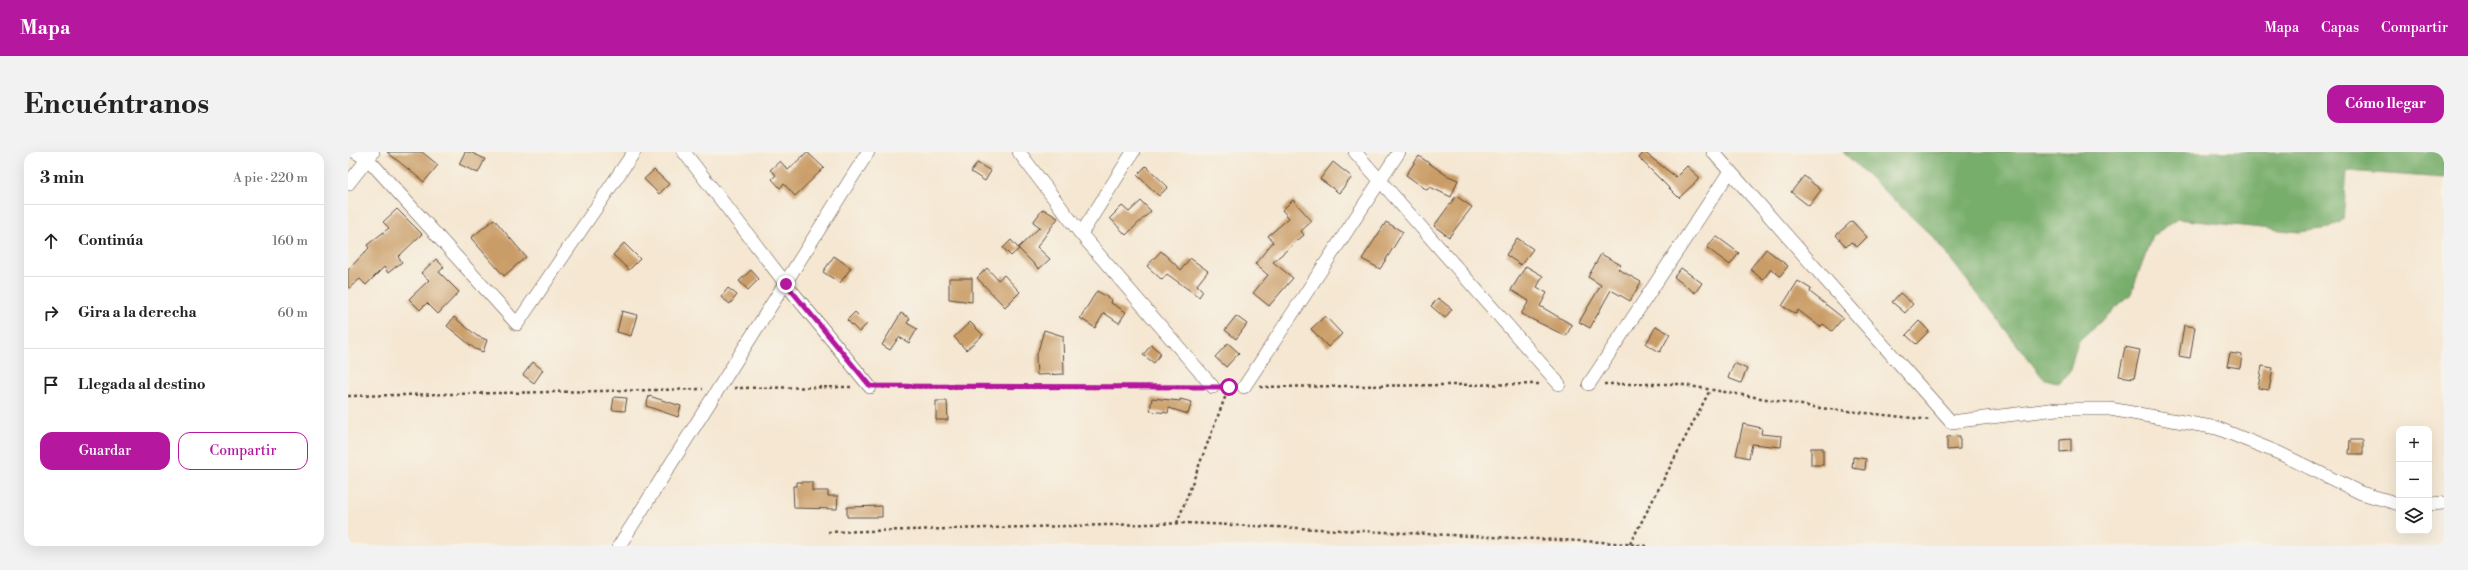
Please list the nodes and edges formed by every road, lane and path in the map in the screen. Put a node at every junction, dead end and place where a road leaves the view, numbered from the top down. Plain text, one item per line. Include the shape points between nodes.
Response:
1 (355, 152) edge
2 (634, 152) edge
3 (684, 152) edge
4 (868, 152) edge
5 (1019, 152) edge
6 (1133, 152) edge
7 (1355, 152) edge
8 (1399, 152) edge
9 (1713, 152) edge
10 (370, 155) edge
11 (1730, 171) junction
12 (1381, 180) junction
13 (348, 184) edge
14 (1081, 234) junction
15 (786, 284) junction
16 (1559, 384) joint
17 (1589, 384) joint
18 (870, 386) junction
19 (1213, 387) junction
20 (1229, 387) junction
21 (1244, 387) junction
22 (719, 389) junction
23 (1710, 390) junction
24 (348, 396) edge
25 (1951, 422) junction
26 (2396, 503) edge
27 (2444, 503) edge
28 (2432, 504) edge
29 (1177, 523) junction
30 (828, 532) dead end
31 (1630, 544) junction
32 (619, 546) edge
33 (1648, 546) edge

1 - 10 street
2 - 10 street via 517,324
3 - 15 street
4 - 15 street
5 - 14 street
6 - 14 street
7 - 12 street
8 - 12 street
9 - 11 street
10 - 13 street
11 - 17 street
11 - 25 street
12 - 16 street
12 - 21 street
14 - 19 street
15 - 18 street
15 - 22 street
16 - 21 path
17 - 23 path via 1678,384
18 - 19 path
18 - 22 path
19 - 20 path
20 - 21 path
20 - 29 path
22 - 24 path
22 - 32 street
23 - 25 path via 1820,408
23 - 31 path
25 - 26 street via 2057,409 2110,409 2210,427 2280,453 2361,493
27 - 28 street
29 - 30 path
29 - 31 path
31 - 33 path

